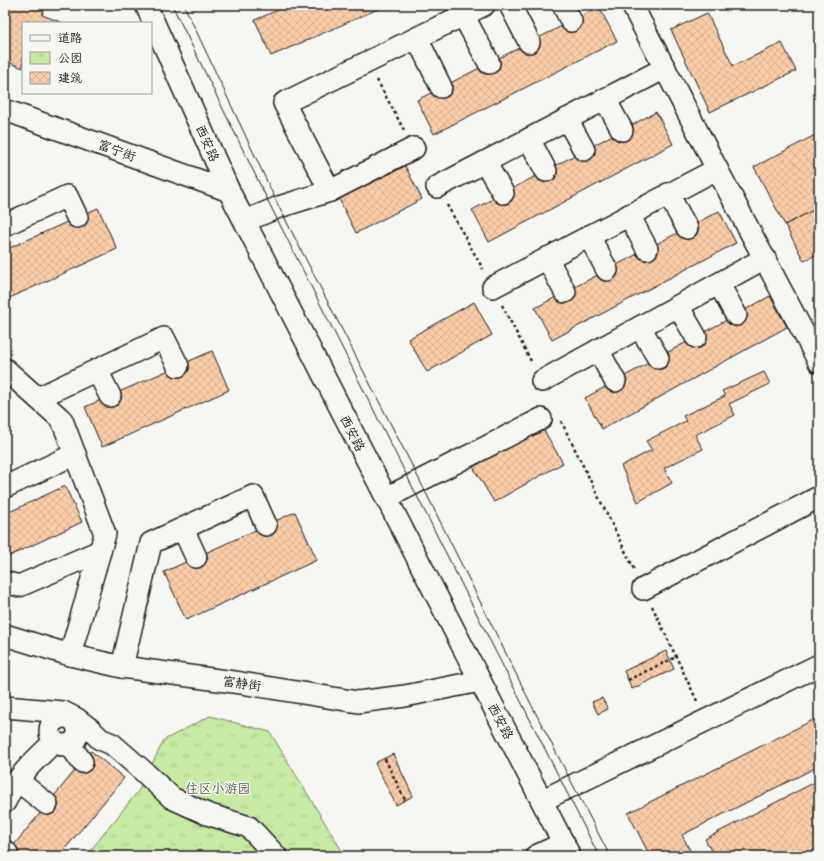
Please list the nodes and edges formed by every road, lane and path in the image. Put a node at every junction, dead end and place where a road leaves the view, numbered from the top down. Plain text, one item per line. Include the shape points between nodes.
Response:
1 (146, 5) edge
2 (484, 5) edge
3 (510, 5) edge
4 (632, 5) edge
5 (463, 15) junction
6 (417, 38) junction
7 (529, 42) dead end
8 (489, 63) dead end
9 (665, 68) junction
10 (441, 88) dead end
11 (605, 99) junction
12 (5, 110) edge
13 (567, 119) junction
14 (622, 130) dead end
15 (529, 139) junction
16 (414, 148) dead end
17 (584, 150) dead end
18 (485, 162) junction
19 (717, 169) junction
20 (546, 171) dead end
21 (437, 187) dead end
22 (230, 191) junction
23 (330, 191) junction
24 (503, 193) dead end
25 (668, 194) junction
26 (629, 215) junction
27 (77, 217) dead end
28 (245, 221) junction
29 (5, 225) edge
30 (687, 228) dead end
31 (589, 236) junction
32 (647, 249) dead end
33 (548, 258) junction
34 (765, 258) junction
35 (607, 270) dead end
36 (719, 284) junction
37 (493, 287) dead end
38 (565, 292) dead end
39 (678, 306) junction
40 (736, 315) dead end
41 (640, 327) junction
42 (696, 337) dead end
43 (598, 350) junction
44 (658, 358) dead end
45 (819, 362) edge
46 (178, 366) dead end
47 (5, 369) edge
48 (97, 370) junction
49 (542, 381) dead end
50 (615, 381) dead end
51 (13, 387) edge
52 (110, 396) dead end
53 (38, 398) junction
54 (541, 419) dead end
55 (75, 454) junction
56 (5, 487) edge
57 (819, 497) edge
58 (386, 498) junction
59 (266, 525) dead end
60 (182, 529) junction
61 (100, 551) junction
62 (196, 557) dead end
63 (5, 582) edge
64 (643, 589) dead end
65 (5, 636) edge
66 (70, 655) junction
67 (676, 657) dead end
68 (819, 665) edge
69 (122, 667) junction
70 (628, 680) dead end
71 (480, 681) junction
72 (5, 707) edge
73 (385, 759) dead end
74 (82, 762) dead end
75 (17, 780) junction
76 (405, 800) dead end
77 (543, 800) junction
78 (5, 802) edge
79 (47, 804) dead end
80 (567, 850) edge
81 (276, 856) edge
82 (536, 856) edge

1 - 22 street, 西安路
2 - 5 street
3 - 7 street
4 - 9 street
5 - 6 street
5 - 8 street
6 - 10 street
6 - 23 street via 284,103
9 - 11 street
9 - 19 street
11 - 13 street
11 - 14 street
12 - 22 street, 富宁街
13 - 15 street
13 - 17 street
15 - 18 street
15 - 20 street
16 - 23 street
18 - 21 street
18 - 24 street
19 - 25 street
19 - 34 street
22 - 28 street, 西安路
23 - 28 street
25 - 26 street
25 - 30 street
26 - 31 street
26 - 32 street
27 - 29 street via 67,196
28 - 58 street, 西安路
31 - 33 street
31 - 35 street
33 - 37 street
33 - 38 street
34 - 36 street
34 - 45 street
36 - 39 street
36 - 40 street
39 - 41 street
39 - 42 street
41 - 43 street
41 - 44 street
43 - 49 street
43 - 50 street
46 - 48 street via 164,338
47 - 51 street
48 - 52 street
48 - 53 street
51 - 53 street
53 - 55 street via 62,420
54 - 58 street
55 - 56 street
55 - 61 street via 105,534
57 - 64 street
58 - 71 street, 西安路
59 - 60 street via 253,496
60 - 62 street
60 - 69 street via 152,543
61 - 63 street via 19,586
61 - 66 street
65 - 66 street, 富静街
66 - 69 street, 富静街
67 - 70 path
68 - 77 street
69 - 71 street, 富静街 via 358,702 405,696
71 - 77 street, 西安路
72 - 81 street via 63,712 77,719 100,739 112,744 172,798 207,814 249,827
73 - 76 path
74 - 75 street via 62,744 27,768
75 - 78 street
75 - 79 street
77 - 80 street, 西安路
80 - 82 street

